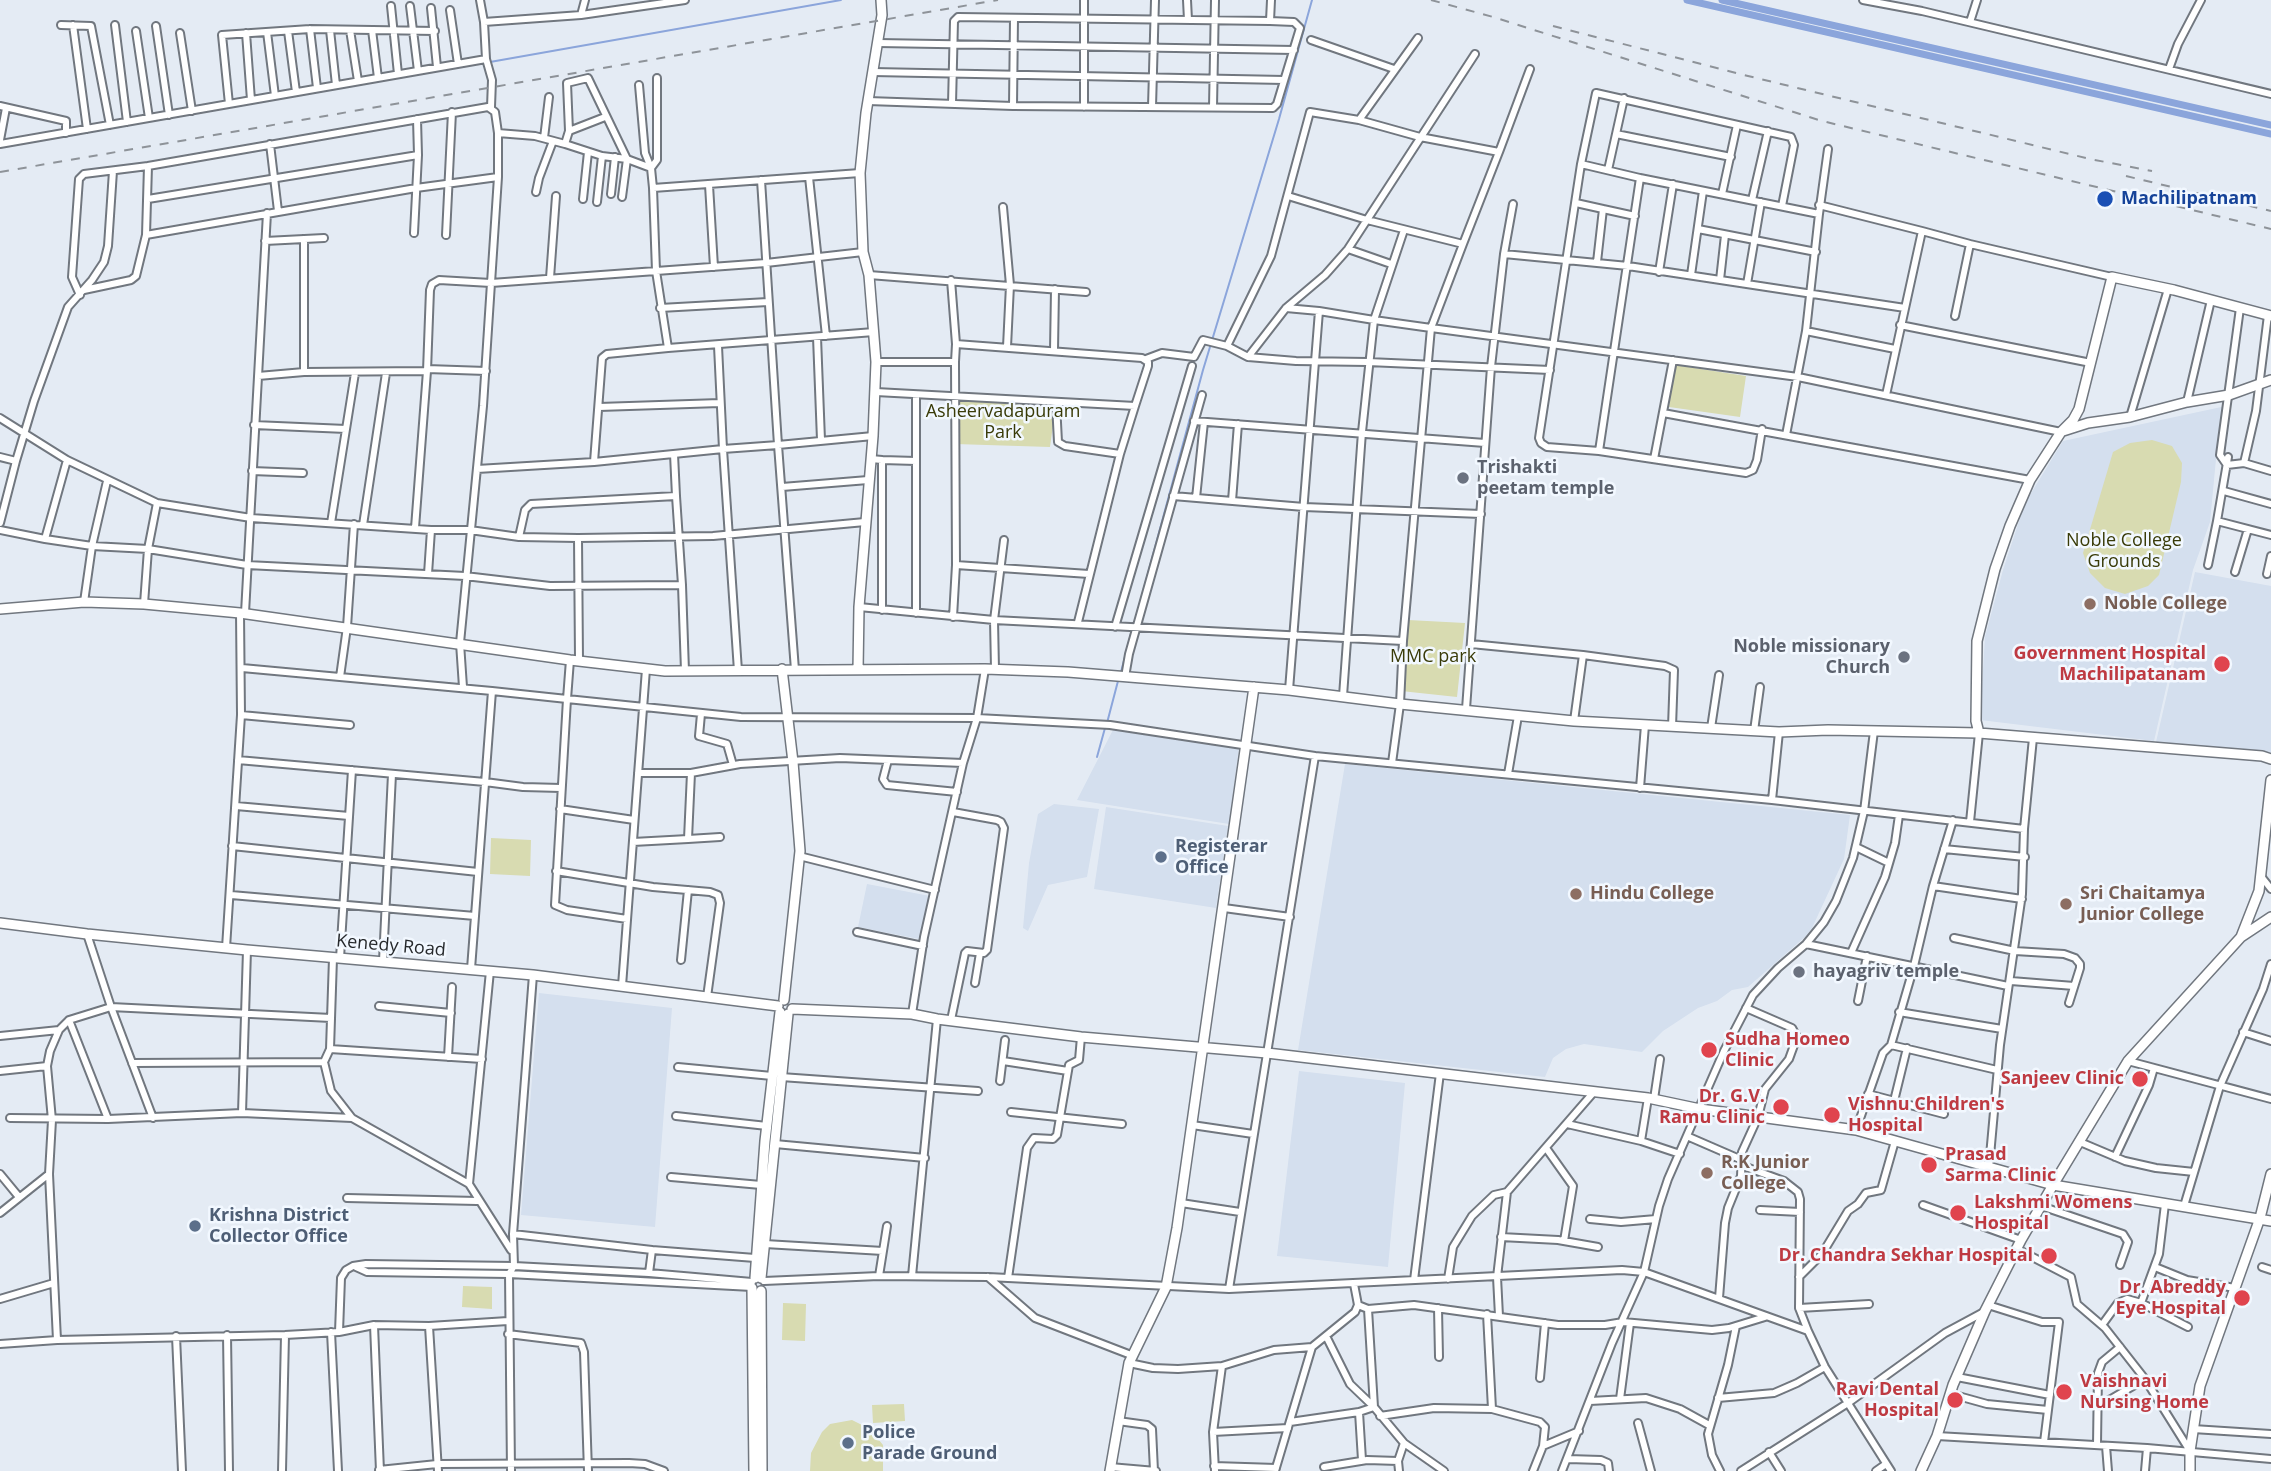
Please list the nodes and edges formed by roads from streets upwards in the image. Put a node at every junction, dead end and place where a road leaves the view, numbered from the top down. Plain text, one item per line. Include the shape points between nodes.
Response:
1 (480, 0) edge
2 (585, 0) edge
3 (633, 0) edge
4 (681, 0) edge
5 (881, 0) edge
6 (1084, 0) edge
7 (1154, 0) edge
8 (1187, 0) edge
9 (1215, 0) edge
10 (1271, 0) edge
11 (1863, 0) edge
12 (1977, 0) edge
13 (2201, 0) edge
14 (391, 6) dead end
15 (410, 6) dead end
16 (431, 8) dead end
17 (631, 9) junction
18 (450, 10) dead end
19 (581, 15) junction
20 (1971, 17) junction
21 (1014, 18) junction
22 (1084, 19) junction
23 (1155, 20) junction
24 (1188, 20) junction
25 (1216, 20) junction
26 (1269, 21) junction
27 (484, 22) junction
28 (115, 24) dead end
29 (61, 25) dead end
30 (73, 25) junction
31 (156, 26) dead end
32 (310, 29) junction
33 (330, 30) junction
34 (350, 30) junction
35 (372, 30) junction
36 (136, 31) dead end
37 (288, 31) junction
38 (393, 31) junction
39 (414, 31) junction
40 (435, 31) junction
41 (267, 32) junction
42 (180, 33) dead end
43 (246, 33) junction
44 (1418, 38) dead end
45 (1311, 40) dead end
46 (878, 43) junction
47 (953, 45) junction
48 (1014, 46) junction
49 (1083, 48) junction
50 (1153, 48) junction
51 (1214, 49) junction
52 (1294, 50) junction
53 (1475, 54) dead end
54 (487, 62) junction
55 (458, 64) junction
56 (437, 67) junction
57 (1394, 69) junction
58 (1530, 69) dead end
59 (2169, 69) junction
60 (418, 71) junction
61 (873, 72) junction
62 (953, 73) junction
63 (398, 74) junction
64 (1014, 74) junction
65 (1083, 75) junction
66 (1152, 77) junction
67 (378, 78) junction
68 (657, 78) dead end
69 (1214, 78) junction
70 (1284, 80) junction
71 (358, 81) junction
72 (336, 85) junction
73 (639, 85) dead end
74 (317, 88) junction
75 (296, 92) junction
76 (2271, 94) edge
77 (275, 96) junction
78 (549, 97) dead end
79 (1624, 98) junction
80 (251, 100) junction
81 (868, 101) junction
82 (229, 104) junction
83 (953, 104) junction
84 (1013, 106) junction
85 (3, 107) edge
86 (491, 107) junction
87 (1084, 107) junction
88 (1152, 107) junction
89 (1213, 107) junction
90 (192, 111) junction
91 (452, 112) junction
92 (169, 115) junction
93 (605, 117) junction
94 (149, 118) junction
95 (417, 119) junction
96 (1359, 120) junction
97 (127, 122) junction
98 (110, 125) junction
99 (1737, 125) junction
100 (87, 129) junction
101 (569, 131) junction
102 (1768, 131) junction
103 (66, 133) junction
104 (498, 133) junction
105 (1616, 134) junction
106 (1420, 137) junction
107 (544, 138) junction
108 (553, 141) junction
109 (0, 142) edge
110 (274, 143) junction
111 (565, 145) junction
112 (1828, 149) dead end
113 (588, 152) junction
114 (1499, 152) junction
115 (418, 155) junction
116 (602, 156) junction
117 (1731, 156) junction
118 (615, 158) junction
119 (627, 159) junction
120 (1585, 165) junction
121 (148, 166) junction
122 (651, 168) junction
123 (1608, 170) junction
124 (113, 172) junction
125 (860, 173) junction
126 (278, 176) junction
127 (498, 177) junction
128 (809, 177) junction
129 (1640, 178) junction
130 (761, 180) junction
131 (448, 183) junction
132 (1673, 184) junction
133 (709, 185) junction
134 (416, 188) junction
135 (653, 188) junction
136 (1703, 191) junction
137 (536, 192) dead end
138 (611, 194) dead end
139 (1722, 194) junction
140 (556, 196) dead end
141 (1288, 196) junction
142 (622, 197) dead end
143 (148, 199) junction
144 (583, 199) dead end
145 (1752, 200) junction
146 (597, 202) dead end
147 (1761, 202) junction
148 (1576, 203) junction
149 (1513, 204) dead end
150 (1819, 205) junction
151 (1782, 206) junction
152 (1003, 207) dead end
153 (1603, 209) junction
154 (278, 211) junction
155 (267, 214) junction
156 (1819, 214) junction
157 (1635, 216) junction
158 (1367, 220) junction
159 (1698, 229) junction
160 (1404, 230) junction
161 (1922, 231) junction
162 (414, 233) dead end
163 (146, 235) junction
164 (446, 235) dead end
165 (1725, 235) junction
166 (304, 239) junction
167 (324, 239) dead end
168 (265, 241) junction
169 (1756, 241) junction
170 (1463, 244) junction
171 (1969, 244) junction
172 (1348, 249) junction
173 (863, 252) junction
174 (1816, 252) junction
175 (1504, 254) junction
176 (816, 256) junction
177 (1567, 259) junction
178 (1597, 262) junction
179 (766, 263) junction
180 (1391, 264) junction
181 (1629, 266) junction
182 (715, 267) junction
183 (656, 271) junction
184 (1659, 272) junction
185 (869, 275) junction
186 (1691, 275) junction
187 (2112, 277) junction
188 (550, 278) junction
189 (951, 280) junction
190 (1720, 280) junction
191 (491, 283) junction
192 (1747, 284) junction
193 (1010, 285) junction
194 (1055, 289) junction
195 (2168, 289) junction
196 (82, 292) junction
197 (1086, 292) dead end
198 (1811, 293) junction
199 (2211, 300) junction
200 (768, 302) junction
201 (660, 308) junction
202 (1286, 308) junction
203 (1905, 308) junction
204 (2240, 308) junction
205 (1319, 311) junction
206 (2269, 315) edge
207 (1955, 316) dead end
208 (1374, 320) junction
209 (1900, 325) junction
210 (1431, 327) junction
211 (1806, 331) junction
212 (874, 332) junction
213 (1494, 335) junction
214 (826, 336) junction
215 (817, 337) junction
216 (770, 341) junction
217 (956, 344) junction
218 (1558, 344) junction
219 (718, 346) junction
220 (1227, 346) junction
221 (1007, 347) junction
222 (668, 348) junction
223 (1895, 349) junction
224 (1054, 350) junction
225 (1614, 351) junction
226 (1248, 357) junction
227 (1146, 359) junction
228 (1673, 360) junction
229 (876, 362) junction
230 (955, 362) junction
231 (1315, 362) junction
232 (1368, 362) junction
233 (2091, 363) junction
234 (1427, 364) junction
235 (1192, 366) dead end
236 (1491, 367) junction
237 (427, 370) junction
238 (1550, 370) junction
239 (486, 371) junction
240 (304, 372) junction
241 (355, 373) junction
242 (386, 373) junction
243 (258, 376) junction
244 (1798, 377) junction
245 (2271, 380) edge
246 (2260, 383) junction
247 (876, 392) junction
248 (916, 395) junction
249 (1202, 395) dead end
250 (1886, 395) junction
251 (2229, 395) junction
252 (954, 397) junction
253 (2187, 402) junction
254 (720, 403) junction
255 (1056, 403) junction
256 (1135, 406) junction
257 (599, 407) junction
258 (1663, 413) junction
259 (2130, 417) junction
260 (0, 418) edge
261 (1194, 421) junction
262 (1203, 422) junction
263 (1238, 424) junction
264 (254, 425) junction
265 (346, 429) junction
266 (1311, 429) junction
267 (1762, 429) junction
268 (1362, 432) junction
269 (2061, 432) junction
270 (23, 433) junction
271 (1786, 435) junction
272 (873, 436) junction
273 (1422, 437) junction
274 (821, 440) junction
275 (1485, 443) junction
276 (778, 445) junction
277 (723, 449) junction
278 (1599, 451) junction
279 (674, 454) junction
280 (1120, 454) junction
281 (0, 457) edge
282 (871, 459) junction
283 (1654, 459) junction
284 (67, 460) junction
285 (882, 460) junction
286 (16, 461) junction
287 (916, 461) junction
288 (2228, 461) junction
289 (594, 462) junction
290 (2244, 463) junction
291 (477, 469) junction
292 (252, 471) junction
293 (2271, 471) edge
294 (303, 473) dead end
295 (868, 480) junction
296 (2030, 480) junction
297 (107, 481) junction
298 (782, 487) junction
299 (2224, 491) junction
300 (676, 496) junction
301 (1173, 496) junction
302 (1196, 498) junction
303 (1232, 501) junction
304 (157, 503) junction
305 (2271, 504) edge
306 (1304, 507) junction
307 (1357, 509) junction
308 (1414, 511) junction
309 (1481, 514) junction
310 (251, 518) junction
311 (2217, 521) junction
312 (865, 522) junction
313 (0, 523) edge
314 (331, 523) junction
315 (354, 524) junction
316 (363, 525) junction
317 (415, 528) junction
318 (2248, 529) junction
319 (0, 530) edge
320 (431, 530) junction
321 (470, 530) junction
322 (786, 531) junction
323 (728, 535) junction
324 (2271, 535) edge
325 (519, 537) junction
326 (578, 538) junction
327 (680, 538) junction
328 (45, 539) junction
329 (1004, 540) dead end
330 (92, 546) junction
331 (148, 549) junction
332 (2271, 556) edge
333 (247, 565) junction
334 (956, 565) junction
335 (2208, 565) dead end
336 (1000, 568) junction
337 (351, 570) junction
338 (2235, 572) dead end
339 (428, 574) junction
340 (1088, 574) junction
341 (2267, 574) dead end
342 (466, 576) junction
343 (681, 585) junction
344 (578, 586) junction
345 (84, 602) junction
346 (144, 604) junction
347 (859, 607) junction
348 (0, 609) edge
349 (882, 610) junction
350 (242, 613) junction
351 (916, 613) junction
352 (953, 617) junction
353 (994, 620) junction
354 (1078, 622) junction
355 (1137, 626) junction
356 (348, 627) junction
357 (1115, 627) junction
358 (1293, 634) junction
359 (1347, 637) junction
360 (1403, 641) junction
361 (460, 643) junction
362 (1471, 644) junction
363 (1583, 655) junction
364 (575, 660) junction
365 (242, 668) junction
366 (646, 669) junction
367 (782, 669) junction
368 (990, 669) junction
369 (795, 670) junction
370 (858, 670) junction
371 (685, 671) junction
372 (738, 671) junction
373 (1121, 676) junction
374 (1719, 676) dead end
375 (340, 677) junction
376 (463, 687) junction
377 (1254, 687) junction
378 (1760, 687) dead end
379 (1289, 690) junction
380 (492, 691) junction
381 (1343, 696) junction
382 (567, 699) junction
383 (1400, 704) junction
384 (643, 706) junction
385 (1466, 709) junction
386 (701, 713) junction
387 (241, 715) junction
388 (787, 717) junction
389 (977, 718) junction
390 (1574, 721) junction
391 (1517, 723) junction
392 (350, 725) dead end
393 (1671, 727) junction
394 (1711, 728) junction
395 (1754, 730) junction
396 (1645, 733) junction
397 (1979, 733) junction
398 (1874, 737) junction
399 (1778, 738) junction
400 (2033, 738) junction
401 (1247, 746) junction
402 (1315, 756) junction
403 (2271, 759) edge
404 (238, 760) junction
405 (888, 760) junction
406 (793, 762) junction
407 (963, 762) junction
408 (1392, 763) junction
409 (733, 765) junction
410 (352, 771) junction
411 (691, 773) junction
412 (392, 774) junction
413 (638, 774) junction
414 (1508, 774) junction
415 (2271, 780) edge
416 (485, 782) junction
417 (561, 788) junction
418 (1640, 788) junction
419 (957, 792) junction
420 (1772, 800) junction
421 (236, 806) junction
422 (560, 809) junction
423 (1864, 811) junction
424 (953, 812) junction
425 (1899, 815) junction
426 (349, 816) junction
427 (634, 820) junction
428 (1953, 820) junction
429 (1970, 822) junction
430 (2024, 829) junction
431 (720, 837) dead end
432 (688, 839) junction
433 (633, 842) junction
434 (232, 846) junction
435 (1856, 847) junction
436 (1944, 849) junction
437 (799, 856) junction
438 (2025, 857) junction
439 (348, 858) junction
440 (387, 863) junction
441 (1889, 863) junction
442 (556, 871) junction
443 (478, 872) junction
444 (2260, 875) junction
445 (630, 882) junction
446 (1933, 886) junction
447 (2271, 889) edge
448 (688, 890) junction
449 (934, 890) junction
450 (231, 895) junction
451 (2022, 899) junction
452 (345, 904) junction
453 (1224, 908) junction
454 (385, 909) junction
455 (475, 916) junction
456 (1290, 917) junction
457 (2271, 917) edge
458 (627, 919) junction
459 (0, 923) edge
460 (857, 932) dead end
461 (87, 934) junction
462 (2241, 937) junction
463 (1954, 938) dead end
464 (1806, 944) junction
465 (923, 946) junction
466 (226, 948) junction
467 (247, 950) junction
468 (2015, 951) junction
469 (981, 953) junction
470 (1851, 953) junction
471 (1867, 956) junction
472 (337, 958) junction
473 (681, 960) dead end
474 (383, 961) junction
475 (2271, 964) edge
476 (1913, 966) junction
477 (471, 969) junction
478 (490, 971) junction
479 (533, 975) junction
480 (975, 983) dead end
481 (2009, 983) junction
482 (622, 986) junction
483 (2074, 986) junction
484 (452, 987) dead end
485 (707, 997) junction
486 (1858, 1001) dead end
487 (2069, 1003) dead end
488 (379, 1006) dead end
489 (111, 1007) junction
490 (784, 1008) junction
491 (1746, 1008) junction
492 (1899, 1012) junction
493 (246, 1013) junction
494 (451, 1013) junction
495 (912, 1014) junction
496 (331, 1018) junction
497 (936, 1019) junction
498 (69, 1020) junction
499 (951, 1020) junction
500 (58, 1030) junction
501 (2002, 1030) junction
502 (2243, 1032) junction
503 (0, 1036) edge
504 (1081, 1037) junction
505 (1005, 1040) dead end
506 (2271, 1041) edge
507 (1891, 1045) junction
508 (1907, 1048) junction
509 (330, 1049) junction
510 (1202, 1049) junction
511 (1267, 1053) junction
512 (448, 1057) junction
513 (482, 1059) junction
514 (1660, 1059) dead end
515 (1003, 1061) junction
516 (2128, 1061) junction
517 (324, 1062) junction
518 (132, 1063) junction
519 (242, 1064) junction
520 (47, 1066) junction
521 (678, 1067) dead end
522 (2154, 1068) junction
523 (1997, 1070) junction
524 (0, 1071) edge
525 (1068, 1071) junction
526 (1440, 1073) junction
527 (776, 1077) junction
528 (1000, 1081) dead end
529 (2220, 1086) junction
530 (931, 1089) junction
531 (978, 1091) dead end
532 (1593, 1093) junction
533 (1868, 1094) junction
534 (2271, 1098) edge
535 (1651, 1099) junction
536 (1895, 1101) junction
537 (1700, 1108) junction
538 (1011, 1112) dead end
539 (242, 1113) junction
540 (1944, 1114) dead end
541 (676, 1116) dead end
542 (1060, 1117) junction
543 (1758, 1117) junction
544 (10, 1118) dead end
545 (153, 1118) junction
546 (352, 1118) junction
547 (52, 1119) junction
548 (108, 1119) junction
549 (1122, 1124) dead end
550 (1567, 1124) junction
551 (1192, 1125) junction
552 (766, 1126) junction
553 (1856, 1130) junction
554 (1253, 1134) junction
555 (1689, 1137) junction
556 (1641, 1141) junction
557 (1895, 1141) junction
558 (2080, 1142) junction
559 (775, 1144) junction
560 (1546, 1148) junction
561 (1681, 1154) junction
562 (2115, 1157) junction
563 (925, 1158) junction
564 (1742, 1163) junction
565 (1989, 1167) junction
566 (2194, 1172) junction
567 (0, 1174) edge
568 (49, 1174) junction
569 (2271, 1174) edge
570 (671, 1177) dead end
571 (469, 1184) junction
572 (761, 1185) junction
573 (2053, 1185) junction
574 (1507, 1192) junction
575 (19, 1197) junction
576 (347, 1198) dead end
577 (477, 1201) junction
578 (1181, 1203) junction
579 (2165, 1203) junction
580 (1923, 1205) dead end
581 (2041, 1206) junction
582 (2184, 1206) junction
583 (1760, 1210) dead end
584 (1240, 1212) junction
585 (1800, 1212) junction
586 (0, 1213) edge
587 (1590, 1219) dead end
588 (1656, 1219) junction
589 (2260, 1219) junction
590 (2271, 1221) edge
591 (887, 1226) dead end
592 (513, 1234) junction
593 (1501, 1237) junction
594 (1564, 1241) junction
595 (765, 1244) junction
596 (2019, 1245) junction
597 (1598, 1247) dead end
598 (652, 1250) junction
599 (883, 1251) junction
600 (512, 1252) junction
601 (755, 1258) junction
602 (2120, 1265) dead end
603 (353, 1266) junction
604 (514, 1266) junction
605 (2262, 1267) dead end
606 (2155, 1268) junction
607 (2271, 1270) edge
608 (1644, 1272) junction
609 (649, 1273) junction
610 (509, 1274) junction
611 (879, 1276) junction
612 (912, 1276) junction
613 (988, 1277) junction
614 (1497, 1277) junction
615 (1799, 1277) junction
616 (1008, 1278) junction
617 (1448, 1279) junction
618 (1414, 1280) junction
619 (54, 1283) junction
620 (757, 1284) junction
621 (1353, 1284) junction
622 (1166, 1287) junction
623 (2235, 1288) junction
624 (1229, 1289) junction
625 (1719, 1298) junction
626 (0, 1299) edge
627 (2141, 1303) junction
628 (1870, 1304) dead end
629 (1359, 1305) junction
630 (1438, 1308) junction
631 (1799, 1308) junction
632 (1987, 1308) junction
633 (1368, 1309) junction
634 (1486, 1314) junction
635 (1499, 1316) junction
636 (1766, 1316) junction
637 (508, 1321) junction
638 (1627, 1322) junction
639 (1545, 1323) junction
640 (374, 1325) junction
641 (2102, 1325) junction
642 (429, 1326) junction
643 (1736, 1326) junction
644 (2188, 1327) dead end
645 (1808, 1331) junction
646 (331, 1332) junction
647 (339, 1332) junction
648 (508, 1334) junction
649 (228, 1335) junction
650 (285, 1335) junction
651 (176, 1336) junction
652 (1326, 1336) junction
653 (57, 1340) junction
654 (0, 1345) edge
655 (1312, 1347) junction
656 (2120, 1347) junction
657 (1439, 1357) dead end
658 (1130, 1359) junction
659 (1222, 1366) junction
660 (1825, 1367) junction
661 (1957, 1377) junction
662 (1540, 1378) dead end
663 (2145, 1379) junction
664 (1951, 1394) junction
665 (2050, 1395) junction
666 (1718, 1398) junction
667 (1619, 1399) junction
668 (1590, 1401) junction
669 (1848, 1403) junction
670 (2099, 1406) junction
671 (1374, 1407) junction
672 (1492, 1409) junction
673 (2048, 1410) junction
674 (1359, 1412) junction
675 (1380, 1416) junction
676 (1118, 1421) junction
677 (1638, 1423) dead end
678 (1289, 1425) junction
679 (1709, 1425) junction
680 (2193, 1429) junction
681 (1579, 1431) junction
682 (1213, 1432) junction
683 (2271, 1434) edge
684 (1937, 1436) junction
685 (2043, 1442) junction
686 (1404, 1443) junction
687 (2097, 1445) junction
688 (1543, 1446) junction
689 (2106, 1446) junction
690 (2147, 1448) junction
691 (2190, 1451) junction
692 (1769, 1452) junction
693 (1568, 1459) junction
694 (2271, 1459) edge
695 (1363, 1460) junction
696 (1398, 1461) junction
697 (1886, 1464) junction
698 (511, 1467) edge
699 (1324, 1467) dead end
700 (437, 1468) edge
701 (588, 1468) edge
702 (653, 1469) edge
703 (1110, 1469) edge
704 (1215, 1469) edge
705 (379, 1470) edge
706 (1276, 1470) edge
707 (183, 1471) edge
708 (229, 1471) edge
709 (282, 1471) edge
710 (338, 1471) edge
711 (664, 1471) edge
712 (754, 1471) edge
713 (762, 1471) edge
714 (1155, 1471) edge
715 (1399, 1471) edge
716 (1444, 1471) edge
717 (1533, 1471) edge
718 (1562, 1471) edge
719 (1608, 1471) edge
720 (1651, 1471) edge
721 (1720, 1471) edge
722 (1741, 1471) edge
723 (1781, 1471) edge
724 (1876, 1471) edge
725 (1891, 1471) edge
726 (1921, 1471) edge
727 (2108, 1471) edge
728 (2145, 1471) edge
729 (2190, 1471) edge

1 - 27 street
2 - 19 street
3 - 17 street
4 - 17 street
5 - 46 street
6 - 22 street
7 - 23 street
8 - 24 street
9 - 25 street
10 - 26 street
11 - 20 street
12 - 20 street
13 - 59 street
14 - 38 street
15 - 39 street
16 - 40 street
17 - 19 street
18 - 55 street
19 - 27 street
20 - 59 street
21 - 22 street
21 - 47 street via 958,17
21 - 48 street
22 - 23 street
22 - 49 street
23 - 24 street
23 - 50 street
24 - 25 street
25 - 26 street
25 - 51 street
26 - 52 street via 1299,25
27 - 54 street
28 - 97 street
29 - 30 street
30 - 98 street via 92,29
30 - 100 street
31 - 92 street
32 - 33 street
32 - 37 street
32 - 74 street
33 - 34 street
33 - 72 street
34 - 35 street
34 - 71 street
35 - 38 street
35 - 67 street
36 - 94 street
37 - 41 street
37 - 75 street
38 - 39 street
38 - 63 street
39 - 40 street
39 - 60 street
40 - 56 street
41 - 43 street
41 - 77 street
42 - 90 street
43 - 80 street
43 - 82 street via 222,35
44 - 57 street
45 - 57 street
46 - 47 street
46 - 61 street
47 - 48 street
47 - 62 street
48 - 49 street
48 - 64 street
49 - 50 street
49 - 65 street
50 - 51 street
50 - 66 street
51 - 52 street
51 - 69 street
52 - 70 street
53 - 106 street
54 - 55 street
54 - 86 street
55 - 56 street
56 - 60 street
57 - 96 street
58 - 114 street
59 - 76 street
60 - 63 street
61 - 62 street
61 - 81 street
62 - 64 street
62 - 83 street
63 - 67 street
64 - 65 street
64 - 84 street
65 - 66 street
65 - 87 street
66 - 69 street
66 - 88 street
67 - 71 street
68 - 122 street via 657,160
69 - 70 street
69 - 89 street
70 - 89 street via 1273,108
71 - 72 street
72 - 74 street
73 - 122 street via 645,153
74 - 75 street
75 - 77 street
77 - 80 street
78 - 107 street
79 - 99 street
79 - 105 street
79 - 120 street via 1594,94
80 - 82 street
81 - 83 street
81 - 125 street
82 - 90 street
83 - 84 street
84 - 87 street
85 - 103 street via 66,121
85 - 109 street
86 - 91 street
86 - 104 street
87 - 88 street
88 - 89 street
90 - 92 street
91 - 95 street
91 - 131 street
92 - 94 street
93 - 101 street
93 - 101 street via 588,78 567,83
93 - 119 street
94 - 97 street
95 - 110 street
95 - 115 street
96 - 106 street
96 - 141 street via 1310,112
97 - 98 street
98 - 100 street
99 - 102 street
99 - 117 street
100 - 103 street
101 - 111 street
102 - 145 street
102 - 151 street via 1794,140
103 - 109 street
104 - 107 street
104 - 127 street
105 - 117 street
105 - 123 street
106 - 114 street
106 - 158 street
107 - 108 street
108 - 111 street
108 - 137 street
110 - 121 street
110 - 126 street
111 - 113 street
112 - 150 street
113 - 116 street
113 - 144 street
114 - 170 street
115 - 126 street
115 - 134 street
116 - 118 street
116 - 146 street
117 - 139 street
118 - 119 street
118 - 138 street
119 - 122 street
119 - 142 street
120 - 123 street
120 - 148 street
121 - 124 street
121 - 143 street
122 - 135 street
123 - 129 street
124 - 196 street via 104,262
124 - 196 street via 84,174 78,181 72,276
125 - 128 street
125 - 173 street
126 - 143 street
126 - 154 street
127 - 131 street
127 - 191 street
128 - 130 street
128 - 176 street
129 - 132 street
129 - 157 street
130 - 133 street
130 - 179 street
131 - 134 street
131 - 164 street
132 - 136 street
132 - 184 street
133 - 135 street
133 - 182 street
134 - 154 street
134 - 162 street
135 - 183 street
136 - 139 street
136 - 159 street
139 - 145 street
140 - 188 street
141 - 158 street
141 - 220 street via 1271,256
143 - 163 street
145 - 147 street
147 - 151 street
147 - 169 street
148 - 153 street
148 - 177 street
149 - 175 street
150 - 156 street
150 - 161 street
151 - 156 street
152 - 193 street
153 - 157 street
153 - 178 street
154 - 155 street
155 - 163 street
155 - 168 street
156 - 174 street
157 - 181 street
158 - 160 street
158 - 172 street
159 - 165 street
159 - 186 street
160 - 170 street
160 - 180 street
161 - 171 street
161 - 203 street
163 - 196 street via 134,278
165 - 169 street
165 - 190 street
166 - 167 street
166 - 168 street
166 - 240 street
168 - 243 street
169 - 174 street
169 - 192 street
170 - 210 street
171 - 187 street
171 - 207 street
172 - 180 street
172 - 202 street
173 - 176 street
173 - 185 street
174 - 198 street
175 - 177 street
175 - 213 street
176 - 179 street
176 - 214 street
177 - 178 street
177 - 218 street
178 - 181 street
179 - 182 street
179 - 200 street
180 - 208 street
181 - 184 street
181 - 225 street
182 - 183 street
183 - 188 street
183 - 201 street
184 - 186 street
185 - 189 street
185 - 212 street
186 - 190 street
187 - 195 street
187 - 233 street
188 - 191 street
189 - 193 street
189 - 217 street
190 - 192 street
191 - 237 street via 439,280 432,284
191 - 239 street
192 - 198 street
193 - 194 street
193 - 221 street
194 - 197 street
194 - 224 street
195 - 199 street
195 - 259 street
196 - 270 street via 68,307
198 - 203 street
198 - 211 street
199 - 204 street
199 - 253 street
200 - 201 street
200 - 216 street
201 - 222 street
202 - 205 street
202 - 226 street
203 - 209 street
204 - 206 street
204 - 251 street
205 - 208 street
205 - 231 street
206 - 246 street
208 - 210 street
208 - 232 street
209 - 223 street
209 - 233 street
210 - 213 street
210 - 234 street
211 - 223 street
211 - 244 street
212 - 214 street
212 - 229 street
213 - 218 street
213 - 236 street
214 - 215 street
215 - 216 street
215 - 274 street
216 - 219 street
216 - 276 street
217 - 221 street
217 - 230 street
218 - 225 street
218 - 238 street
219 - 222 street
219 - 254 street
220 - 226 street
220 - 227 street via 1203,340 1194,357 1163,353
221 - 224 street
222 - 257 street via 604,356
223 - 250 street
224 - 227 street
225 - 228 street
225 - 278 street
226 - 231 street
227 - 256 street via 1148,366
228 - 244 street
228 - 258 street
229 - 230 street
229 - 247 street
230 - 252 street
231 - 232 street
231 - 266 street
232 - 234 street
232 - 268 street
233 - 269 street via 2080,409
234 - 236 street
234 - 273 street
235 - 357 street
236 - 238 street
236 - 275 street
237 - 239 street
237 - 242 street
237 - 317 street
238 - 278 street via 1541,443
239 - 291 street
240 - 241 street
240 - 243 street
241 - 242 street
241 - 265 street
242 - 316 street
243 - 264 street
244 - 250 street
244 - 271 street
245 - 246 street
246 - 251 street
246 - 290 street
247 - 248 street
247 - 272 street
248 - 252 street
248 - 287 street
249 - 261 street
250 - 269 street
251 - 253 street
251 - 288 street via 2220,455
252 - 255 street
252 - 334 street
253 - 259 street
254 - 257 street
254 - 277 street
255 - 256 street
255 - 280 street via 1058,442
256 - 280 street
257 - 289 street
258 - 267 street
258 - 283 street
259 - 269 street
260 - 270 street
261 - 262 street
261 - 301 street
262 - 263 street
262 - 302 street
263 - 266 street
263 - 303 street
264 - 265 street
264 - 292 street
265 - 314 street
266 - 268 street
266 - 306 street
267 - 271 street
267 - 283 street via 1758,460 1753,470 1746,472
268 - 273 street
268 - 307 street
269 - 296 street
270 - 284 street
270 - 286 street
271 - 296 street
272 - 274 street
272 - 282 street
273 - 275 street
273 - 308 street
274 - 276 street
275 - 309 street
276 - 277 street
276 - 298 street
277 - 279 street
277 - 323 street
278 - 283 street
279 - 289 street
279 - 300 street
280 - 340 street
281 - 286 street
282 - 285 street
282 - 295 street
284 - 297 street
284 - 328 street
285 - 287 street
285 - 349 street
286 - 313 street
287 - 351 street
288 - 290 street
288 - 299 street
289 - 291 street
290 - 293 street
291 - 321 street
292 - 294 street
292 - 310 street
295 - 298 street
295 - 312 street
296 - 397 street via 1995,569 1977,641
297 - 304 street
297 - 330 street
298 - 322 street
299 - 305 street
299 - 311 street
300 - 325 street via 531,504 525,510
300 - 327 street
301 - 302 street
301 - 355 street
302 - 303 street
303 - 306 street
304 - 310 street
304 - 331 street
306 - 307 street
306 - 358 street
307 - 308 street
307 - 359 street
308 - 309 street
308 - 360 street
309 - 362 street
310 - 314 street
310 - 333 street
311 - 318 street
311 - 335 street
312 - 322 street
312 - 347 street
314 - 315 street
315 - 316 street
315 - 337 street
316 - 317 street
317 - 320 street
318 - 324 street
318 - 338 street
319 - 328 street
320 - 321 street
320 - 339 street
321 - 325 street
321 - 342 street
322 - 323 street
322 - 369 street
323 - 327 street
323 - 372 street
325 - 326 street
326 - 327 street
326 - 344 street
327 - 343 street
328 - 330 street
329 - 336 street
330 - 331 street
330 - 345 street
331 - 333 street
331 - 346 street
332 - 341 street
333 - 337 street
333 - 350 street
334 - 336 street
334 - 352 street
336 - 340 street
336 - 353 street
337 - 339 street
337 - 356 street
339 - 342 street
340 - 354 street
342 - 344 street
342 - 361 street
343 - 344 street
343 - 371 street
344 - 364 street
345 - 346 street
345 - 348 street
346 - 350 street
347 - 349 street
347 - 370 street
349 - 351 street
350 - 356 street
350 - 365 street
351 - 352 street
352 - 353 street
353 - 354 street
353 - 368 street
354 - 357 street
355 - 357 street
355 - 358 street
355 - 373 street
356 - 361 street
356 - 375 street
358 - 359 street
358 - 379 street
359 - 360 street
359 - 381 street
360 - 383 street
361 - 364 street
361 - 376 street
362 - 363 street
362 - 385 street
363 - 390 street
363 - 393 street via 1674,670
364 - 366 street
364 - 382 street
365 - 375 street
365 - 387 street
366 - 371 street
366 - 384 street
367 - 369 street
367 - 372 street
367 - 388 street
368 - 370 street
368 - 373 street
368 - 389 street
369 - 370 street
371 - 372 street
373 - 377 street
374 - 394 street
375 - 376 street
376 - 380 street
377 - 379 street
377 - 401 street
378 - 395 street
379 - 381 street
380 - 382 street
380 - 416 street
381 - 383 street
382 - 384 street
382 - 417 street
383 - 385 street
383 - 408 street
384 - 386 street
384 - 413 street
385 - 391 street
386 - 388 street
386 - 409 street via 699,736 727,744
387 - 392 street
387 - 404 street
388 - 389 street
388 - 406 street
389 - 401 street via 1101,724
389 - 407 street
390 - 391 street
390 - 396 street
391 - 414 street
393 - 394 street
393 - 396 street
394 - 395 street
395 - 399 street
396 - 418 street
397 - 398 street
397 - 400 street
397 - 429 street
398 - 399 street
398 - 423 street
399 - 420 street
400 - 403 street
400 - 430 street
401 - 402 street
401 - 453 street
402 - 408 street
402 - 456 street
404 - 410 street
404 - 421 street
405 - 406 street
405 - 407 street
405 - 419 street via 883,779 887,785
406 - 409 street
406 - 437 street
407 - 419 street
408 - 414 street
409 - 411 street
410 - 412 street
410 - 426 street
411 - 413 street
411 - 432 street
412 - 416 street
412 - 440 street
413 - 427 street
414 - 418 street
415 - 444 street
416 - 417 street
416 - 443 street
417 - 422 street
418 - 420 street
419 - 424 street
420 - 423 street
421 - 426 street
421 - 434 street
422 - 427 street
422 - 442 street
423 - 425 street
423 - 435 street
424 - 449 street
424 - 469 street via 997,820 1004,828 986,952
425 - 428 street
425 - 441 street
426 - 439 street
427 - 433 street
428 - 429 street
428 - 436 street
429 - 430 street
430 - 438 street
431 - 432 street
432 - 433 street
433 - 445 street
434 - 439 street
434 - 450 street
435 - 441 street
435 - 464 street via 1836,901
436 - 438 street
436 - 446 street
437 - 449 street
437 - 490 street
438 - 451 street
439 - 440 street
439 - 452 street
440 - 443 street
440 - 454 street
441 - 470 street
442 - 445 street
442 - 458 street via 557,907
443 - 455 street
444 - 447 street
444 - 462 street via 2259,891
445 - 448 street
445 - 458 street
446 - 451 street
446 - 476 street
448 - 473 street
448 - 485 street via 715,893 720,903
449 - 465 street
450 - 452 street
450 - 466 street
451 - 468 street
452 - 454 street
452 - 472 street
453 - 456 street
453 - 510 street
454 - 455 street
454 - 474 street
455 - 477 street
456 - 511 street
457 - 462 street
458 - 482 street
459 - 461 street, Kenedy Road
460 - 465 street
461 - 466 street, Kenedy Road
461 - 489 street
462 - 516 street
463 - 468 street
464 - 470 street
464 - 491 street via 1764,983
465 - 495 street
466 - 467 street, Kenedy Road
467 - 472 street, Kenedy Road
467 - 493 street
468 - 481 street
468 - 483 street via 2075,958 2080,964
469 - 480 street
469 - 499 street via 965,953
470 - 471 street
471 - 476 street
471 - 486 street
472 - 474 street, Kenedy Road
472 - 496 street
474 - 477 street, Kenedy Road
475 - 502 street
476 - 481 street
476 - 492 street
477 - 478 street, Kenedy Road
478 - 479 street, Kenedy Road
478 - 513 street
479 - 482 street, Kenedy Road
479 - 592 street
481 - 483 street
481 - 501 street
482 - 485 street, Kenedy Road
483 - 487 street
484 - 494 street
485 - 490 street, Kenedy Road
488 - 494 street
489 - 493 street
489 - 498 street
489 - 518 street
490 - 495 street, Kenedy Road
490 - 527 street
491 - 537 street
491 - 543 street via 1797,1033 1789,1059 1765,1089
492 - 501 street
492 - 507 street
493 - 496 street
493 - 519 street
494 - 512 street
495 - 497 street, Kenedy Road
496 - 509 street
497 - 499 street, Kenedy Road
497 - 530 street
498 - 500 street
498 - 548 street
499 - 504 street, Kenedy Road
500 - 503 street
500 - 520 street
501 - 523 street
502 - 506 street
502 - 529 street
504 - 510 street, Kenedy Road
504 - 525 street via 1079,1060 1069,1065
505 - 515 street
507 - 508 street
507 - 533 street via 1883,1053
508 - 523 street
508 - 536 street
509 - 512 street
509 - 517 street
510 - 511 street, Kenedy Road
510 - 551 street
511 - 526 street, Kenedy Road
511 - 554 street
512 - 513 street
513 - 571 street
514 - 535 street
515 - 525 street
515 - 528 street
516 - 522 street
516 - 558 street
517 - 519 street
517 - 546 street via 331,1091
518 - 519 street
518 - 545 street
519 - 539 street
520 - 524 street
520 - 547 street
521 - 527 street
522 - 529 street
522 - 562 street
523 - 565 street
525 - 542 street
526 - 532 street, Kenedy Road
526 - 618 street
527 - 530 street
527 - 552 street
527 - 559 street
529 - 534 street
529 - 566 street
530 - 531 street
530 - 563 street
532 - 535 street, Kenedy Road
532 - 550 street
533 - 536 street
533 - 553 street
535 - 537 street, Kenedy Road
535 - 556 street
536 - 540 street
537 - 543 street, Kenedy Road
537 - 555 street
538 - 542 street
539 - 545 street
539 - 546 street
541 - 552 street
542 - 549 street
542 - 616 street via 1056,1137 1034,1138 1027,1148
543 - 553 street, Kenedy Road
543 - 564 street via 1742,1152
544 - 547 street
545 - 548 street
546 - 571 street
547 - 548 street
547 - 568 street
550 - 556 street
550 - 560 street
551 - 554 street
551 - 578 street
552 - 572 street
553 - 557 street, Kenedy Road
554 - 584 street
555 - 561 street
555 - 564 street
556 - 561 street
557 - 565 street, Kenedy Road
557 - 615 street via 1881,1189 1866,1193 1848,1211 1822,1254
558 - 562 street
558 - 573 street
559 - 563 street
559 - 595 street
560 - 574 street
560 - 594 street via 1573,1186
561 - 588 street
562 - 566 street
563 - 612 street
564 - 585 street via 1793,1186
564 - 625 street via 1728,1208
565 - 573 street, Kenedy Road
566 - 582 street
567 - 575 street
568 - 575 street
568 - 619 street
569 - 589 street
570 - 572 street
571 - 577 street
572 - 601 street
573 - 579 street, Kenedy Road
573 - 581 street
574 - 593 street
574 - 617 street via 1493,1195 1472,1216 1453,1247
575 - 586 street
576 - 577 street
577 - 600 street
578 - 584 street
578 - 622 street
579 - 582 street, Kenedy Road
579 - 606 street
580 - 596 street
581 - 596 street
581 - 602 street via 2123,1234 2128,1242
582 - 589 street, Kenedy Road
583 - 585 street
584 - 624 street
585 - 615 street
587 - 588 street
588 - 608 street
589 - 590 street, Kenedy Road
589 - 623 street
591 - 599 street
592 - 598 street
592 - 600 street
593 - 594 street
593 - 614 street
594 - 597 street
595 - 599 street
595 - 620 street
596 - 632 street
596 - 641 street via 2071,1277 2077,1304
598 - 601 street
598 - 609 street
599 - 611 street
600 - 604 street
601 - 620 street
603 - 604 street
603 - 610 street via 367,1272
603 - 647 street via 341,1278
604 - 609 street
604 - 610 street
605 - 607 street
606 - 623 street via 2187,1280
606 - 627 street
608 - 614 street
608 - 625 street
608 - 638 street
609 - 620 street
610 - 620 street
610 - 637 street
611 - 612 street
611 - 620 street
612 - 613 street
613 - 616 street
613 - 658 street via 1035,1318
614 - 617 street
614 - 635 street
615 - 631 street
616 - 622 street
617 - 618 street
618 - 621 street
619 - 626 street
619 - 653 street
620 - 712 street
620 - 713 street
621 - 624 street
621 - 629 street
622 - 624 street
622 - 658 street
623 - 680 street via 2200,1386
625 - 636 street
627 - 641 street via 2122,1300
627 - 644 street
628 - 631 street
629 - 633 street
629 - 652 street
630 - 633 street
630 - 634 street
630 - 657 street
631 - 645 street
632 - 661 street
632 - 665 street via 2059,1322
632 - 669 street
633 - 671 street
634 - 635 street
634 - 672 street
635 - 639 street
636 - 643 street
636 - 645 street
637 - 642 street
637 - 648 street
638 - 639 street
638 - 643 street via 1712,1330
638 - 667 street
638 - 668 street via 1612,1343
639 - 662 street
640 - 642 street
640 - 647 street
640 - 705 street
641 - 656 street
642 - 700 street
643 - 666 street
645 - 660 street
646 - 647 street
646 - 650 street
646 - 710 street
648 - 698 street
648 - 701 street via 581,1343
649 - 650 street
649 - 651 street
649 - 708 street
650 - 709 street
651 - 653 street
651 - 707 street
652 - 655 street
652 - 671 street via 1350,1384
653 - 654 street
655 - 659 street via 1274,1350
655 - 678 street
656 - 663 street
656 - 670 street via 2099,1368
658 - 659 street via 1153,1368
658 - 676 street
659 - 682 street
660 - 666 street via 1774,1393
660 - 669 street
661 - 664 street
661 - 665 street
663 - 670 street
663 - 691 street
664 - 673 street via 1987,1404
664 - 684 street
665 - 673 street
666 - 679 street
667 - 668 street
667 - 679 street via 1665,1402
668 - 681 street
669 - 692 street
669 - 697 street
670 - 687 street
671 - 674 street
671 - 675 street
672 - 675 street via 1434,1408
672 - 688 street via 1540,1422 1545,1427
673 - 685 street
674 - 678 street
674 - 695 street
675 - 686 street
676 - 703 street
676 - 714 street via 1152,1429
677 - 720 street
678 - 682 street
678 - 706 street
679 - 721 street via 1709,1442
680 - 683 street
680 - 691 street
681 - 688 street
681 - 693 street
682 - 704 street
684 - 685 street
684 - 726 street
685 - 687 street
686 - 696 street
686 - 716 street
687 - 689 street
688 - 717 street
689 - 690 street
689 - 727 street
690 - 691 street
690 - 728 street
691 - 694 street
691 - 729 street
692 - 722 street
692 - 723 street
693 - 718 street
693 - 719 street via 1606,1461
695 - 696 street
695 - 699 street
696 - 715 street
697 - 724 street
697 - 725 street
698 - 700 street
698 - 701 street
700 - 705 street
701 - 702 street via 629,1463
702 - 711 street
703 - 714 street
704 - 706 street

